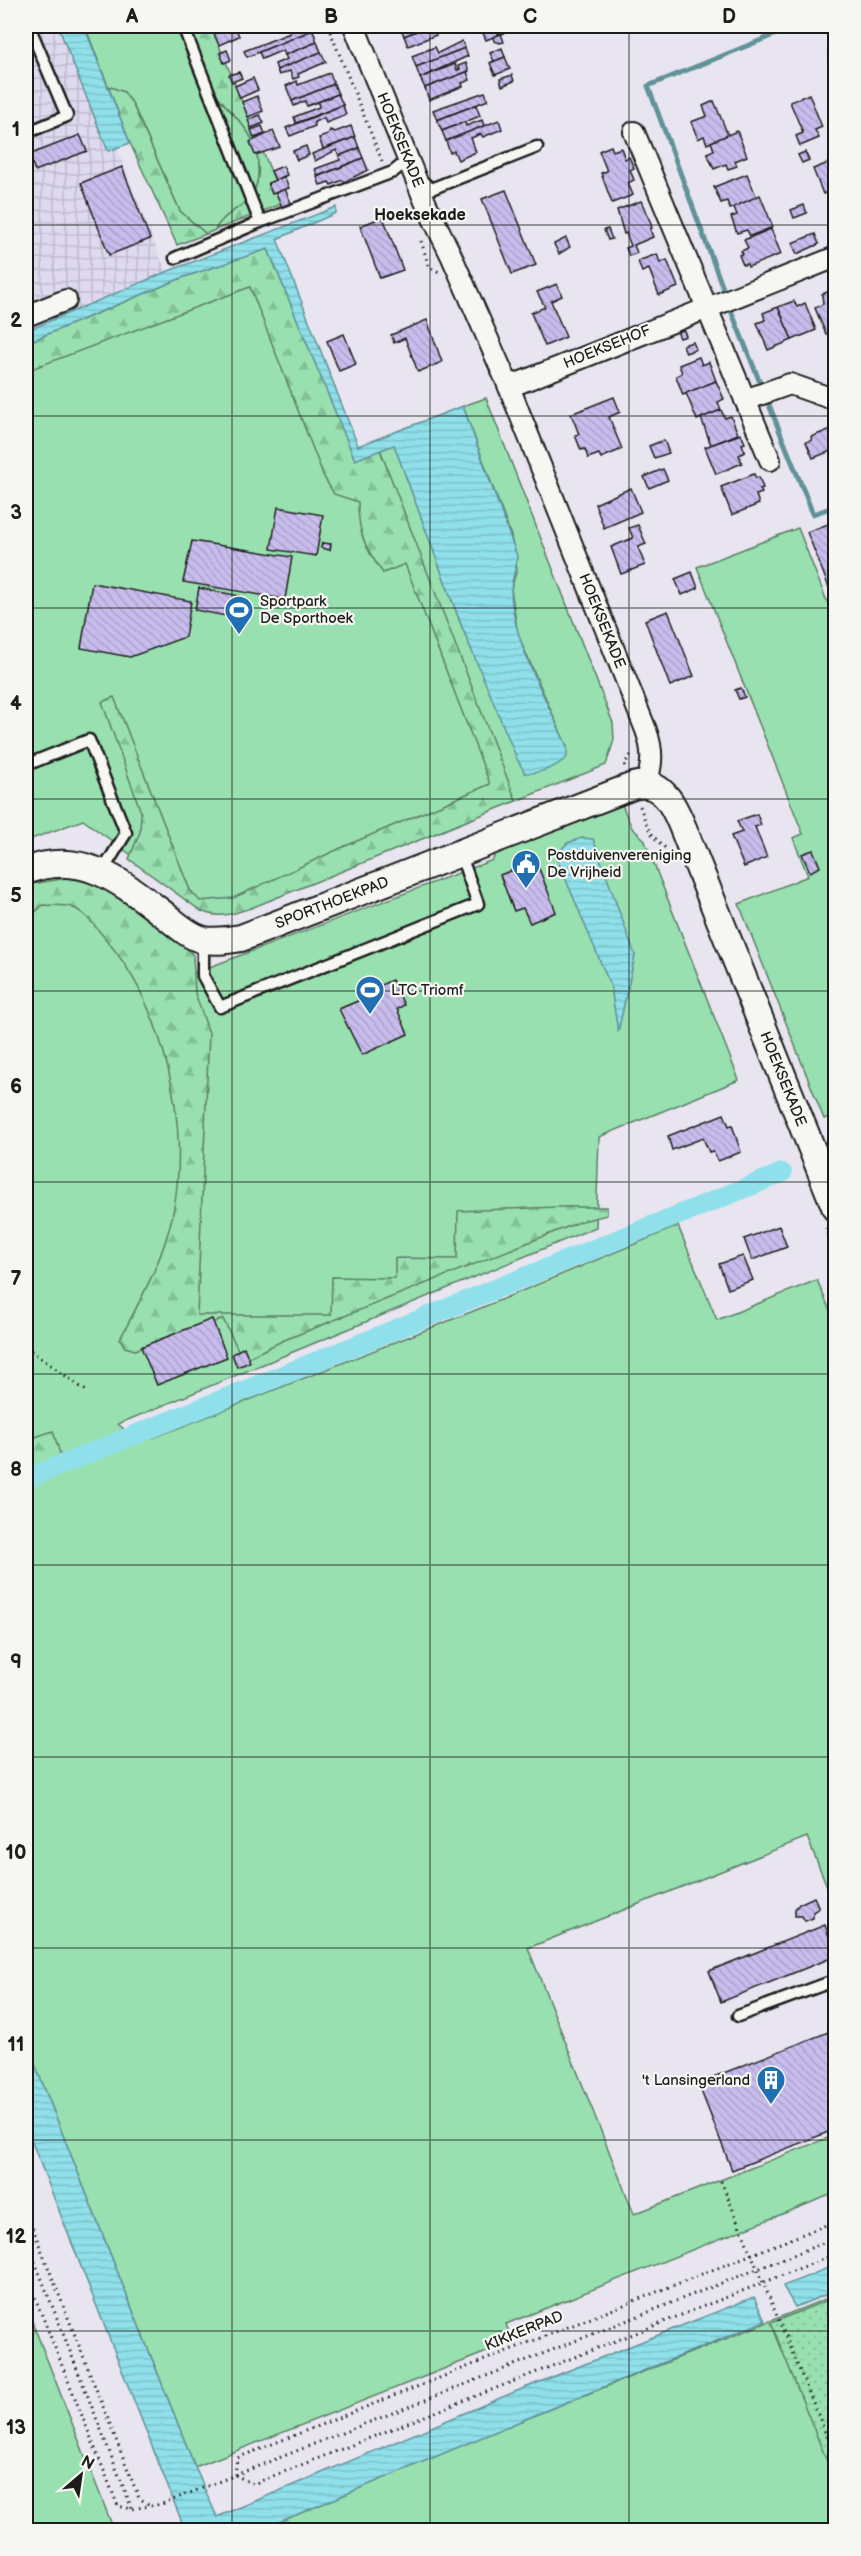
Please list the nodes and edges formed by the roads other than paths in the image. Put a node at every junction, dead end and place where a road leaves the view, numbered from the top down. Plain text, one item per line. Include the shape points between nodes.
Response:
1 (30, 26) edge
2 (183, 26) edge
3 (354, 26) edge
4 (634, 132) dead end
5 (26, 133) edge
6 (537, 147) dead end
7 (405, 168) junction
8 (260, 222) junction
9 (836, 257) edge
10 (175, 258) dead end
11 (66, 300) dead end
12 (705, 308) junction
13 (26, 316) edge
14 (509, 387) junction
15 (836, 394) edge
16 (758, 396) junction
17 (770, 460) dead end
18 (26, 765) edge
19 (646, 784) junction
20 (460, 853) junction
21 (26, 871) edge
22 (102, 872) junction
23 (203, 940) junction
24 (836, 1209) edge
25 (836, 1980) edge
26 (738, 2016) dead end

1 - 5 lane via 67,116
2 - 8 lane
3 - 7 street, HOEKSEKADE
4 - 12 street
6 - 7 lane via 431,189
7 - 8 lane
7 - 14 street, HOEKSEKADE
8 - 10 lane
9 - 12 street, HOEKSEHOF
11 - 13 street
12 - 14 street, HOEKSEHOF
12 - 16 street
14 - 19 street, HOEKSEKADE via 650,741 652,761
15 - 16 street via 827,397 790,384
16 - 17 street
18 - 22 lane via 89,740 126,833
19 - 20 street, SPORTHOEKPAD
19 - 24 street, HOEKSEKADE via 672,803
20 - 23 street, SPORTHOEKPAD via 241,938
20 - 23 lane via 478,904 220,1007 203,976
21 - 22 street via 56,863
22 - 23 street via 187,933
25 - 26 lane

